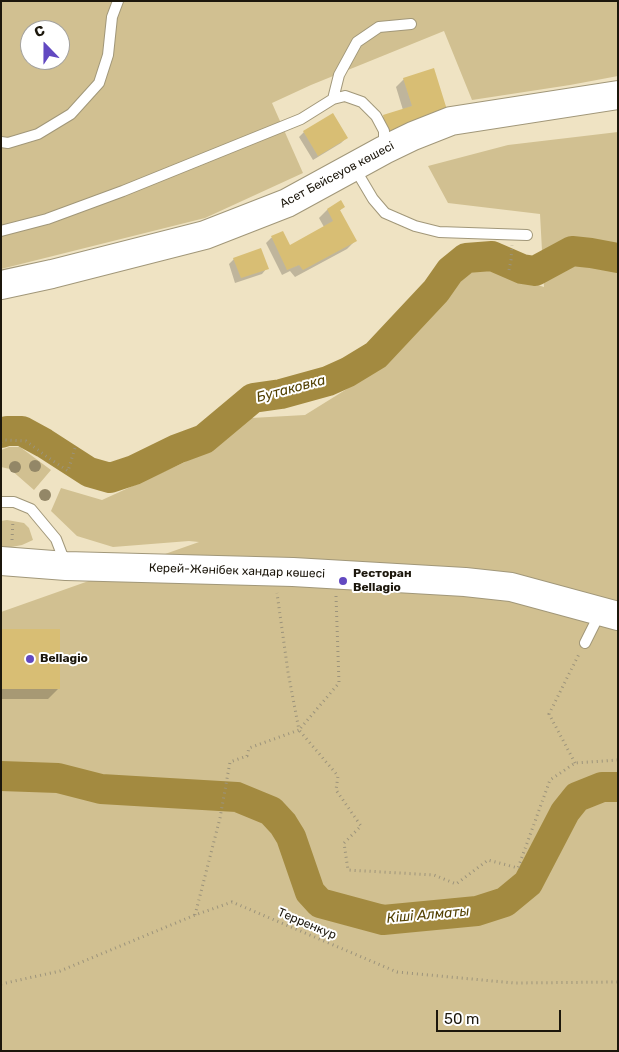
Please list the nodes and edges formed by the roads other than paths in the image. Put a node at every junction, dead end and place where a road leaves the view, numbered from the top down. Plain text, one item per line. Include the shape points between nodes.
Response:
1 (118, 1) edge
2 (411, 24) dead end
3 (618, 94) edge
4 (333, 99) junction
5 (1, 142) edge
6 (384, 150) junction
7 (353, 166) junction
8 (1, 231) edge
9 (527, 236) dead end
10 (1, 285) edge
11 (1, 502) edge
12 (6, 555) edge
13 (66, 566) junction
14 (609, 613) edge
15 (585, 643) road end

1 - 5 lane via 99,83 71,114 55,124 38,134
2 - 4 lane via 379,27 357,42 339,75
3 - 6 street, Асет Бейсеуов көшесі via 451,121
4 - 6 lane via 345,96 362,102 376,116 384,132
4 - 8 lane via 301,119 123,191 47,219
6 - 7 street, Асет Бейсеуов көшесі
7 - 9 lane via 385,213 415,226 439,232
7 - 10 street, Асет Бейсеуов көшесі via 287,203 205,235
11 - 13 lane via 14,502 30,509 56,539
12 - 13 street, Керей-Жәнібек хандар көшесі
13 - 14 street, Керей-Жәнібек хандар көшесі via 336,574 465,582 511,587
14 - 15 lane

